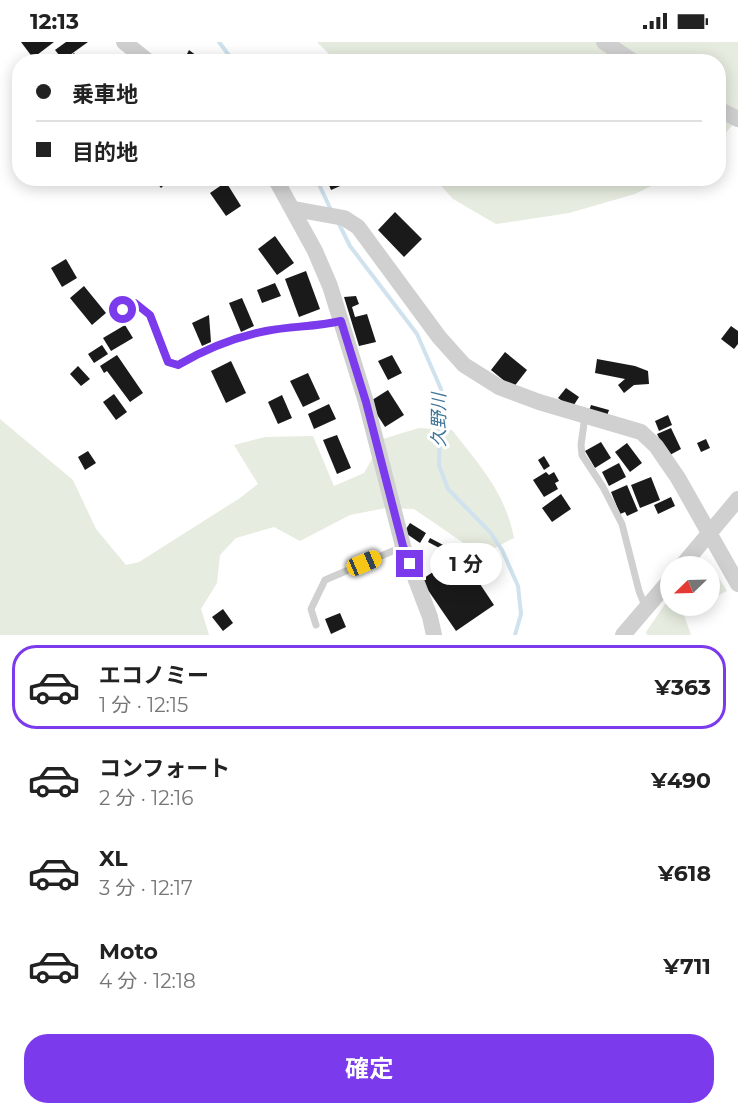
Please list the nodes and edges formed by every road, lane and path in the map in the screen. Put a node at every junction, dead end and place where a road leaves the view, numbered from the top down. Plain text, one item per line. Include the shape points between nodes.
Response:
1 (124, 42) edge
2 (604, 42) edge
3 (139, 54) edge
4 (622, 54) edge
5 (280, 186) edge
6 (294, 209) junction
7 (112, 317) dead end
8 (341, 321) junction
9 (585, 416) junction
10 (738, 499) edge
11 (710, 533) junction
12 (403, 546) junction
13 (690, 556) edge
14 (738, 584) edge
15 (660, 591) edge
16 (646, 608) junction
17 (316, 625) dead end
18 (434, 635) edge
19 (623, 635) edge

1 - 3 street
2 - 4 street
5 - 6 street
6 - 8 street via 315,251
6 - 9 street via 344,218 358,227 464,365 499,387
7 - 8 lane via 135,303 150,315 168,362 178,365 228,342 266,331
8 - 12 street
9 - 11 street via 640,432 656,446
9 - 16 lane via 582,455 622,524
10 - 11 street
11 - 13 street
11 - 14 street
12 - 17 lane via 325,580 311,609
12 - 18 street
15 - 16 street
16 - 19 street

